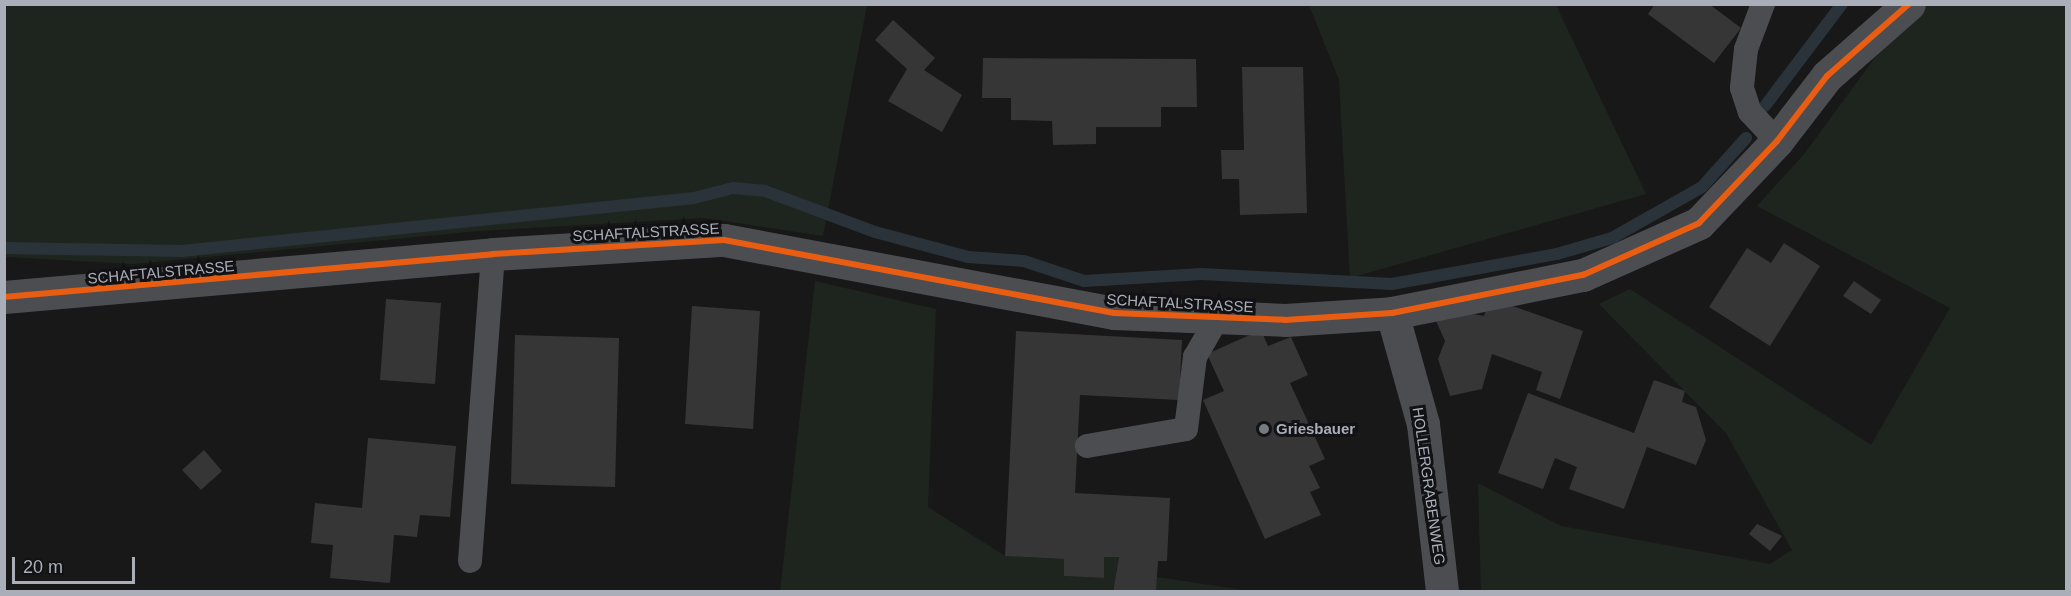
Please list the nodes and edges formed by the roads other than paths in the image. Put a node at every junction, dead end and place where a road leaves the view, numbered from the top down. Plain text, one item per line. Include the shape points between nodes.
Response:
1 (1763, 4) edge
2 (1909, 4) edge
3 (1777, 141) junction
4 (493, 254) junction
5 (4, 297) edge
6 (1392, 313) junction
7 (1218, 317) junction
8 (1087, 446) dead end
9 (470, 561) dead end
10 (1443, 591) edge

1 - 3 lane via 1746,49 1742,88 1750,112
2 - 3 street, SCHAFTALSTRASSE via 1827,76
3 - 6 street, SCHAFTALSTRASSE via 1699,223 1615,261 1583,275
4 - 5 street, SCHAFTALSTRASSE
4 - 7 street, SCHAFTALSTRASSE via 724,240 1114,313
4 - 9 lane
6 - 7 street, SCHAFTALSTRASSE via 1285,320
6 - 10 street, HOLLERGRABENWEG via 1423,424
7 - 8 lane via 1195,357 1186,429

